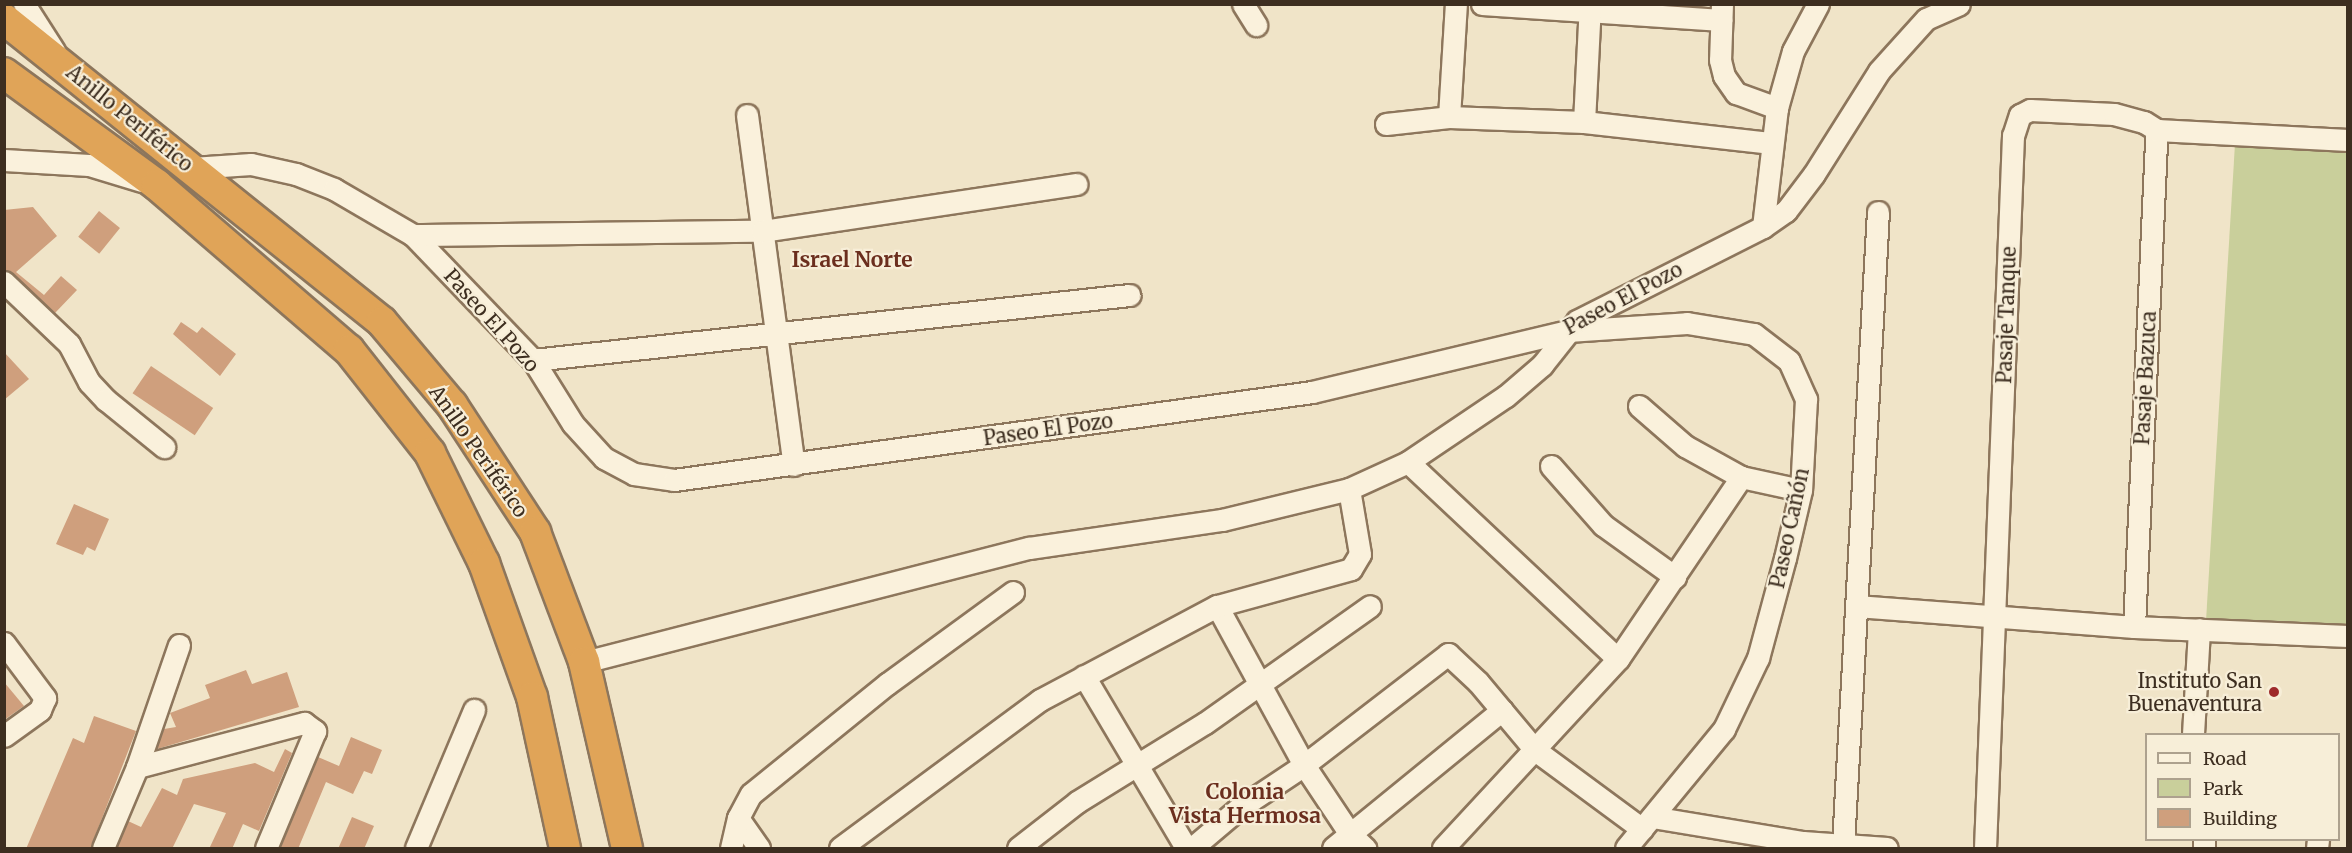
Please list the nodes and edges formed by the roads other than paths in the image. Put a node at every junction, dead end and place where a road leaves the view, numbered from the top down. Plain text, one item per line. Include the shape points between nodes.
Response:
1 (24, 4) edge
2 (1243, 4) edge
3 (1456, 4) edge
4 (1482, 4) edge
5 (1818, 4) edge
6 (1959, 4) edge
7 (1590, 8) edge
8 (1721, 12) edge
9 (4, 19) edge
10 (1256, 25) dead end
11 (63, 64) junction
12 (4, 73) edge
13 (1777, 108) junction
14 (747, 115) dead end
15 (1449, 117) junction
16 (1584, 122) junction
17 (1386, 124) dead end
18 (2157, 130) junction
19 (2348, 140) edge
20 (1772, 142) junction
21 (4, 160) edge
22 (192, 168) junction
23 (1077, 184) dead end
24 (158, 185) junction
25 (1878, 212) dead end
26 (1763, 227) junction
27 (762, 231) junction
28 (413, 235) junction
29 (4, 282) edge
30 (1129, 295) dead end
31 (1568, 331) junction
32 (776, 332) junction
33 (533, 360) junction
34 (1640, 406) dead end
35 (164, 447) dead end
36 (1408, 462) junction
37 (794, 465) junction
38 (1551, 466) dead end
39 (1741, 477) junction
40 (1349, 489) junction
41 (1801, 490) junction
42 (1675, 577) junction
43 (1013, 592) dead end
44 (1217, 606) junction
45 (1370, 606) dead end
46 (1856, 606) junction
47 (1994, 614) junction
48 (2134, 627) junction
49 (2199, 629) junction
50 (2348, 636) edge
51 (4, 643) edge
52 (179, 645) dead end
53 (1618, 659) junction
54 (584, 662) junction
55 (1084, 676) junction
56 (1258, 688) junction
57 (474, 710) dead end
58 (1502, 710) junction
59 (2193, 733) edge
60 (4, 736) edge
61 (1535, 750) junction
62 (1304, 765) junction
63 (1136, 766) junction
64 (137, 767) junction
65 (738, 818) junction
66 (1647, 823) junction
67 (1358, 841) edge
68 (1803, 845) edge
69 (1843, 845) junction
70 (104, 849) edge
71 (266, 849) edge
72 (416, 849) edge
73 (565, 849) edge
74 (627, 849) edge
75 (730, 849) edge
76 (759, 849) edge
77 (840, 849) edge
78 (1018, 849) edge
79 (1186, 849) edge
80 (1192, 849) edge
81 (1333, 849) edge
82 (1443, 849) edge
83 (1626, 849) edge
84 (1887, 849) edge
85 (1985, 849) edge

1 - 11 street
2 - 10 street
3 - 15 street
4 - 7 street
5 - 13 street via 1793,51
6 - 26 street, Paseo El Pozo via 1926,19 1879,71 1814,174 1786,211
7 - 8 street
7 - 16 street
8 - 13 street via 1724,76 1736,93
9 - 11 highway, Anillo Periférico
11 - 22 highway, Anillo Periférico
12 - 24 highway, Anillo Periférico
13 - 20 street
14 - 27 street
15 - 16 street
15 - 17 street
16 - 20 street
18 - 19 street, Pasaje Tanque
18 - 47 street, Pasaje Tanque via 2114,114 2046,110 2019,115 2014,125
18 - 48 street, Pasaje Bazuca
20 - 26 street
21 - 24 street via 89,165
22 - 28 street, Paseo El Pozo via 251,164 296,174 334,189
22 - 54 highway, Anillo Periférico via 382,322 452,405 535,532
23 - 27 street
24 - 73 highway, Anillo Periférico via 349,350 430,453 484,563 532,697
25 - 46 street
26 - 31 street, Paseo El Pozo via 1577,321
27 - 28 street
27 - 32 street
28 - 33 street, Paseo El Pozo
29 - 35 street via 69,344 89,382 106,400
30 - 32 street
31 - 36 street via 1542,365 1506,396
31 - 37 street, Paseo El Pozo via 1312,392
31 - 41 street, Paseo Cañón via 1687,323 1754,334 1789,361 1806,399
32 - 33 street
32 - 37 street
33 - 37 street, Paseo El Pozo via 573,424 604,458 634,474 674,480
34 - 39 street via 1685,446
36 - 40 street
36 - 53 street
38 - 42 street via 1603,525
39 - 41 street
39 - 42 street
40 - 44 street via 1360,554 1351,569
40 - 54 street via 1222,520 1029,548
41 - 66 street, Paseo Cañón via 1758,658 1724,729
42 - 53 street
43 - 65 street via 886,684 775,773 751,794
44 - 55 street
44 - 56 street
45 - 56 street
46 - 47 street
46 - 69 street
47 - 48 street
47 - 85 street, Pasaje Tanque
48 - 49 street
49 - 50 street
49 - 59 street
51 - 60 street via 45,698 40,710
52 - 64 street
53 - 61 street
54 - 74 highway, Anillo Periférico
55 - 63 street
55 - 77 street via 1040,700
56 - 62 street
56 - 63 street
57 - 72 street
58 - 61 street
58 - 62 street via 1448,654
58 - 67 street
61 - 66 street
61 - 82 street
62 - 67 street
62 - 80 street via 1238,809
63 - 78 street via 1077,802
63 - 79 street
64 - 70 street
64 - 71 street via 304,723 315,731
65 - 75 street
65 - 76 street
66 - 68 street
66 - 83 street, Paseo Cañón
67 - 81 street
68 - 69 street
69 - 84 street

